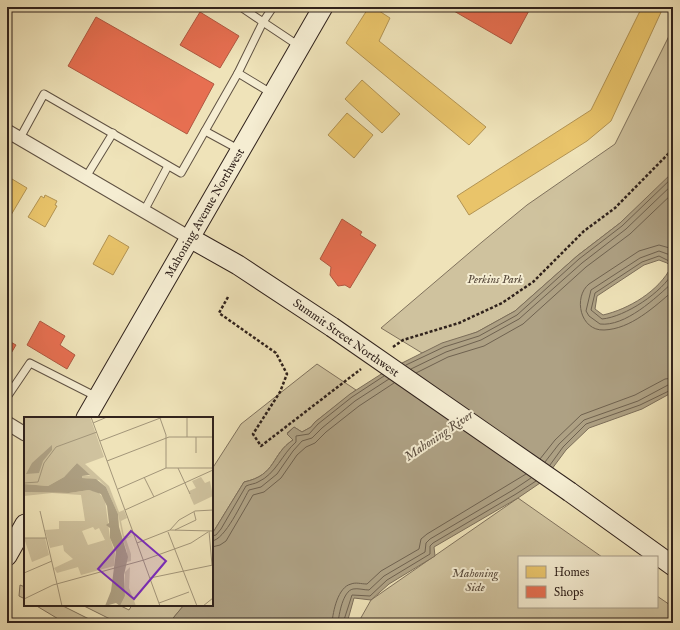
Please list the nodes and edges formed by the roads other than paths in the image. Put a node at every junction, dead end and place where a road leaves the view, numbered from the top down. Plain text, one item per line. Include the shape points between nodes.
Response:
1 (241, 7) edge
2 (274, 7) edge
3 (323, 7) edge
4 (263, 22) junction
5 (301, 47) junction
6 (238, 73) junction
7 (273, 95) junction
8 (7, 130) edge
9 (205, 131) junction
10 (112, 133) junction
11 (20, 138) junction
12 (241, 151) junction
13 (168, 166) junction
14 (86, 177) junction
15 (144, 211) junction
16 (190, 238) junction
17 (7, 397) edge
18 (97, 398) junction
19 (87, 417) edge
20 (7, 423) edge
21 (24, 433) edge
22 (24, 526) edge
23 (7, 556) edge
24 (673, 566) edge

1 - 4 lane
2 - 4 lane
3 - 5 main road, Mahoning Avenue Northwest
4 - 5 lane
4 - 6 lane
5 - 7 main road, Mahoning Avenue Northwest
6 - 7 lane
6 - 9 lane
7 - 12 main road, Mahoning Avenue Northwest
8 - 11 street, Summit Street Northwest
9 - 12 lane
9 - 13 lane via 181,173
10 - 11 lane via 44,94
10 - 13 lane
10 - 14 lane
11 - 14 street, Summit Street Northwest
12 - 16 main road, Mahoning Avenue Northwest
13 - 15 lane
14 - 15 street, Summit Street Northwest
15 - 16 street, Summit Street Northwest
16 - 18 main road, Mahoning Avenue Northwest
16 - 24 main road, Summit Street Northwest, bridge via 238,265 332,327
17 - 18 lane via 30,363
18 - 19 main road, Mahoning Avenue Northwest
20 - 21 street
22 - 23 main road

